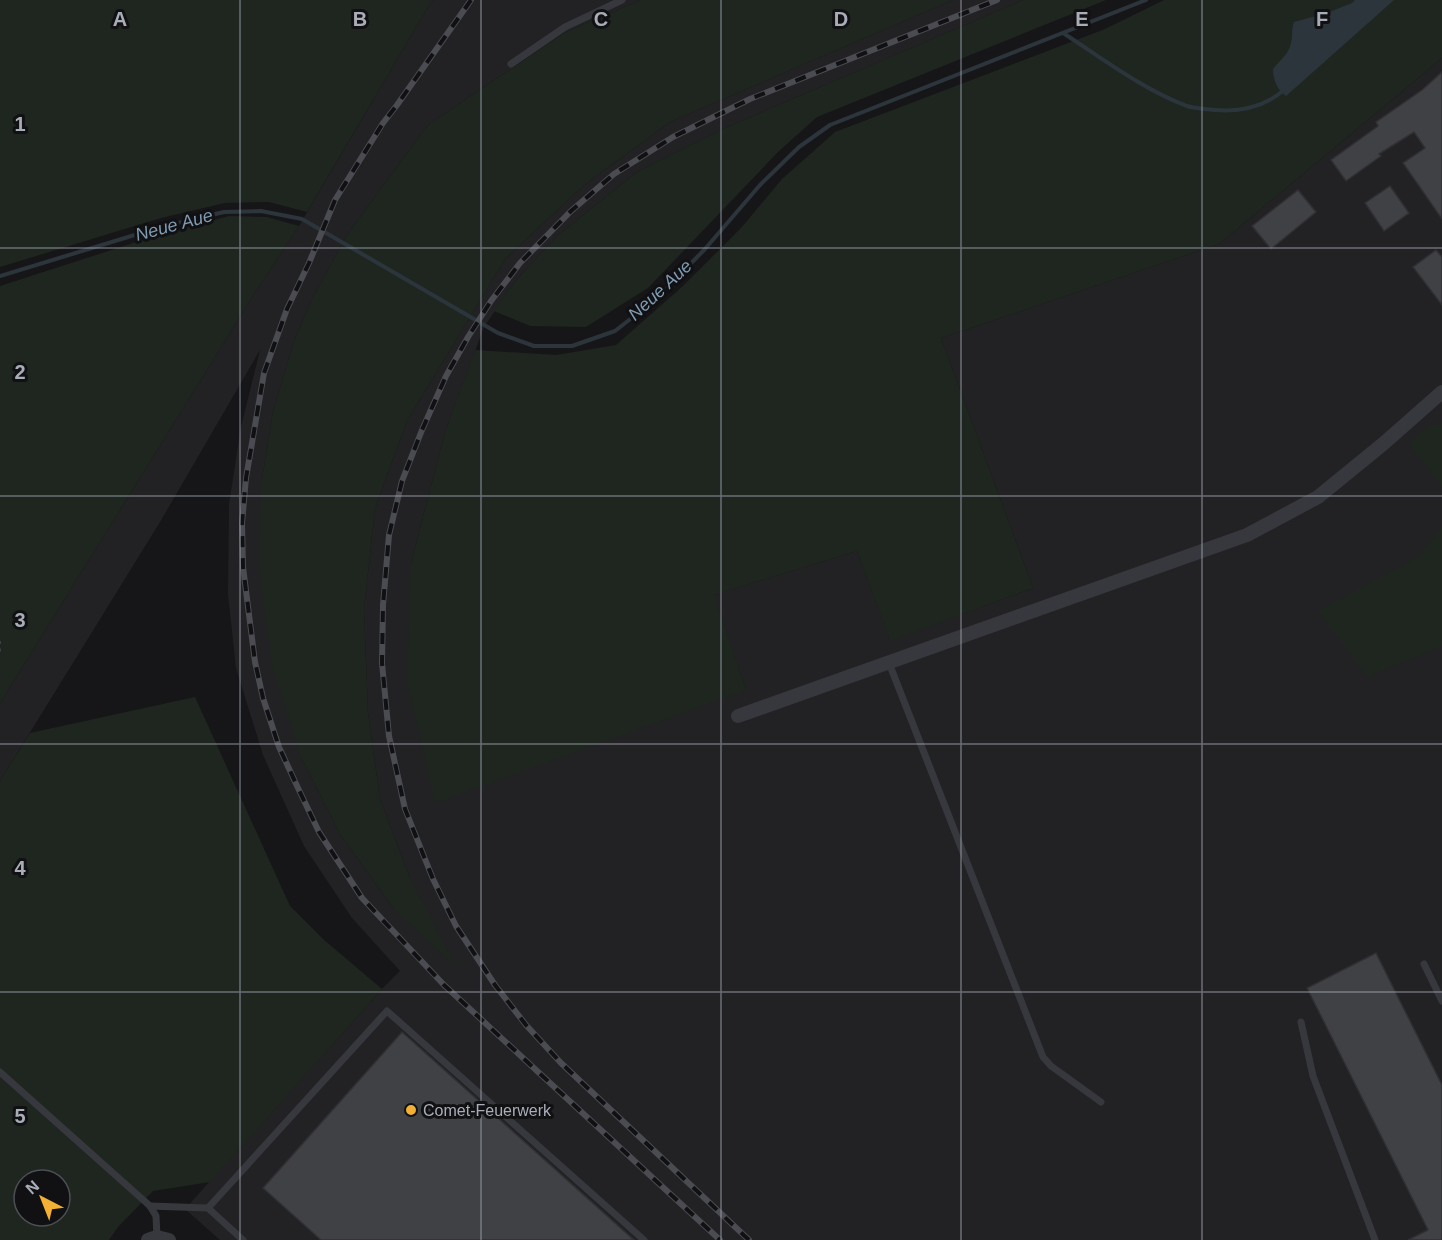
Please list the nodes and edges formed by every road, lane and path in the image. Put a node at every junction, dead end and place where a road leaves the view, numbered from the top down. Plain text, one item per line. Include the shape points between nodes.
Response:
1 (622, 0) edge
2 (511, 64) dead end
3 (1442, 392) edge
4 (0, 641) edge
5 (0, 655) edge
6 (888, 663) junction
7 (738, 716) dead end
8 (1424, 964) dead end
9 (1442, 1001) edge
10 (1301, 1022) dead end
11 (0, 1072) edge
12 (1101, 1102) dead end
13 (150, 1206) junction
14 (208, 1208) junction
15 (158, 1239) edge
16 (243, 1240) edge
17 (644, 1240) edge
18 (1374, 1240) edge

1 - 2 lane via 565,27
3 - 6 street via 1318,497 1247,535
4 - 5 path
6 - 7 street
6 - 12 lane via 1043,1057
8 - 9 lane
10 - 18 lane via 1313,1076
11 - 13 lane
13 - 14 lane
13 - 15 lane via 156,1216
14 - 16 lane
14 - 17 lane via 387,1011

